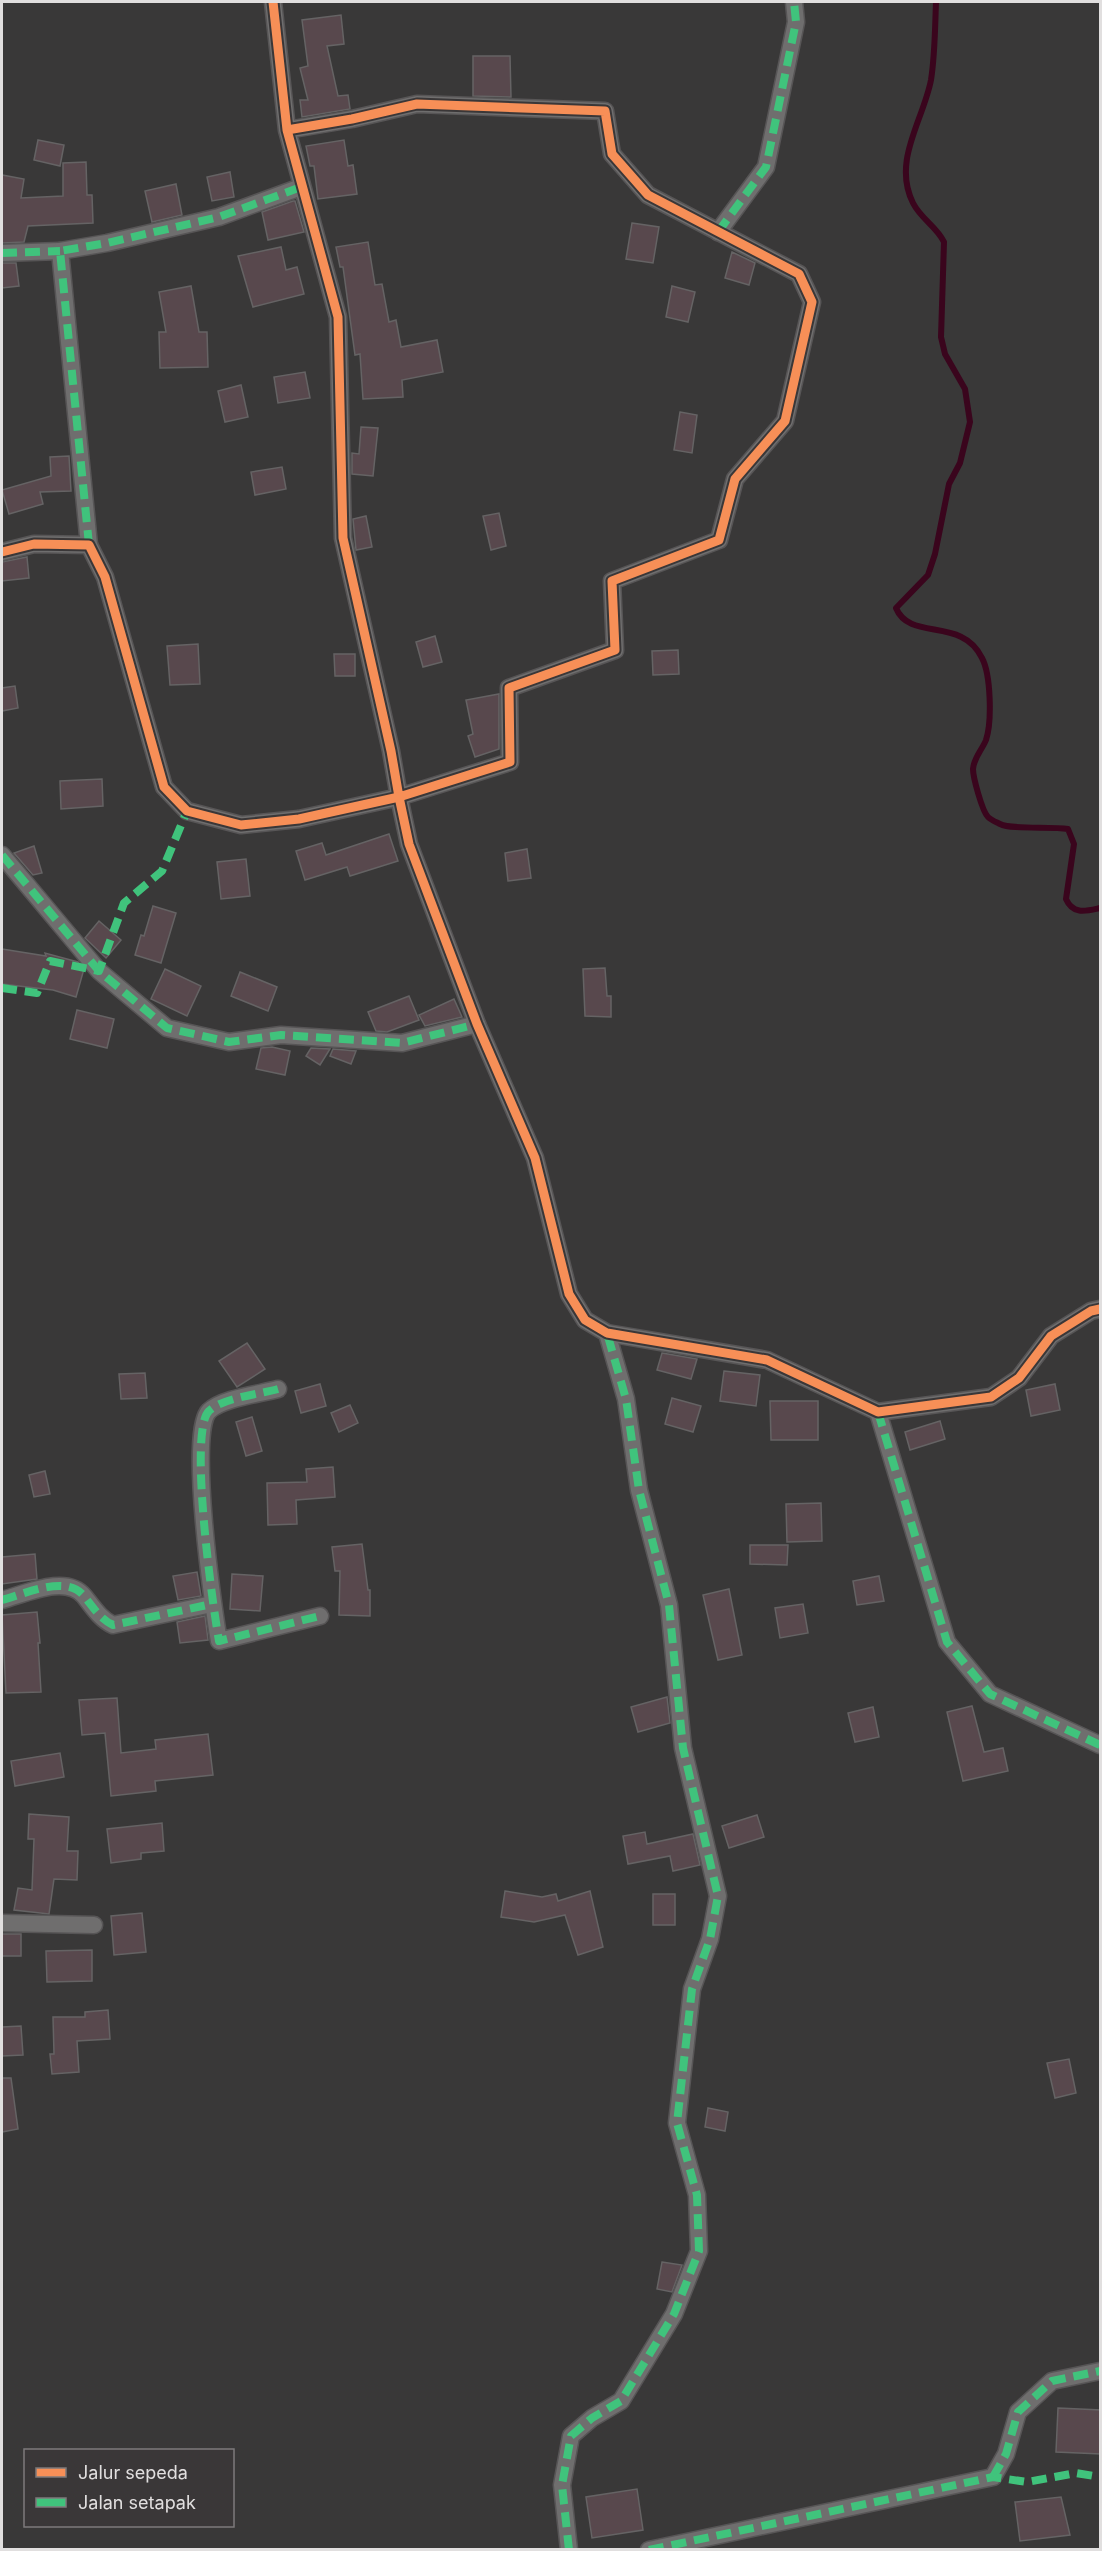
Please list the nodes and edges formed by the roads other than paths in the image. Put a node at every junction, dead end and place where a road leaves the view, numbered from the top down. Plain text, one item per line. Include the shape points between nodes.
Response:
1 (273, 2) edge
2 (794, 2) edge
3 (287, 130) junction
4 (301, 187) junction
5 (718, 232) junction
6 (60, 251) junction
7 (2, 253) edge
8 (89, 545) junction
9 (2, 552) edge
10 (399, 797) junction
11 (2, 855) edge
12 (477, 1024) junction
13 (1101, 1309) edge
14 (607, 1333) junction
15 (278, 1389) dead end
16 (878, 1412) junction
17 (2, 1600) edge
18 (212, 1604) junction
19 (320, 1616) dead end
20 (1101, 1745) edge
21 (2, 1923) edge
22 (94, 1924) dead end
23 (1101, 2371) edge
24 (569, 2550) edge
25 (649, 2550) edge

1 - 3 street
2 - 5 street via 796,22 766,167
3 - 4 street
3 - 5 street via 417,104 605,111 612,154 648,195
4 - 6 street via 219,217
4 - 10 street via 338,317 343,538
5 - 10 street via 799,274 812,302 785,421 735,479 719,540 612,581 615,650 509,688 510,762
6 - 7 street
6 - 8 street
8 - 9 street via 34,544
8 - 10 street via 105,577 164,787 187,811 241,825 299,819
10 - 12 street via 409,844
11 - 12 street via 99,971 167,1029 228,1042 281,1035 402,1043
12 - 14 street via 536,1158 569,1294 585,1320
13 - 16 street via 1051,1336 1019,1378 991,1397
14 - 16 street via 767,1360
14 - 24 street via 626,1399 639,1490 669,1605 683,1748 718,1896 711,1939 692,1989 676,2123 697,2195 699,2251 674,2314 621,2401 592,2418 572,2436 562,2484
15 - 18 street via 227,1402 210,1409 205,1416 201,1480
16 - 20 street via 947,1642 990,1694
17 - 18 street via 63,1584 77,1588 113,1625
18 - 19 street via 219,1641
21 - 22 street
23 - 25 street via 1052,2381 1018,2412 1006,2454 993,2476

